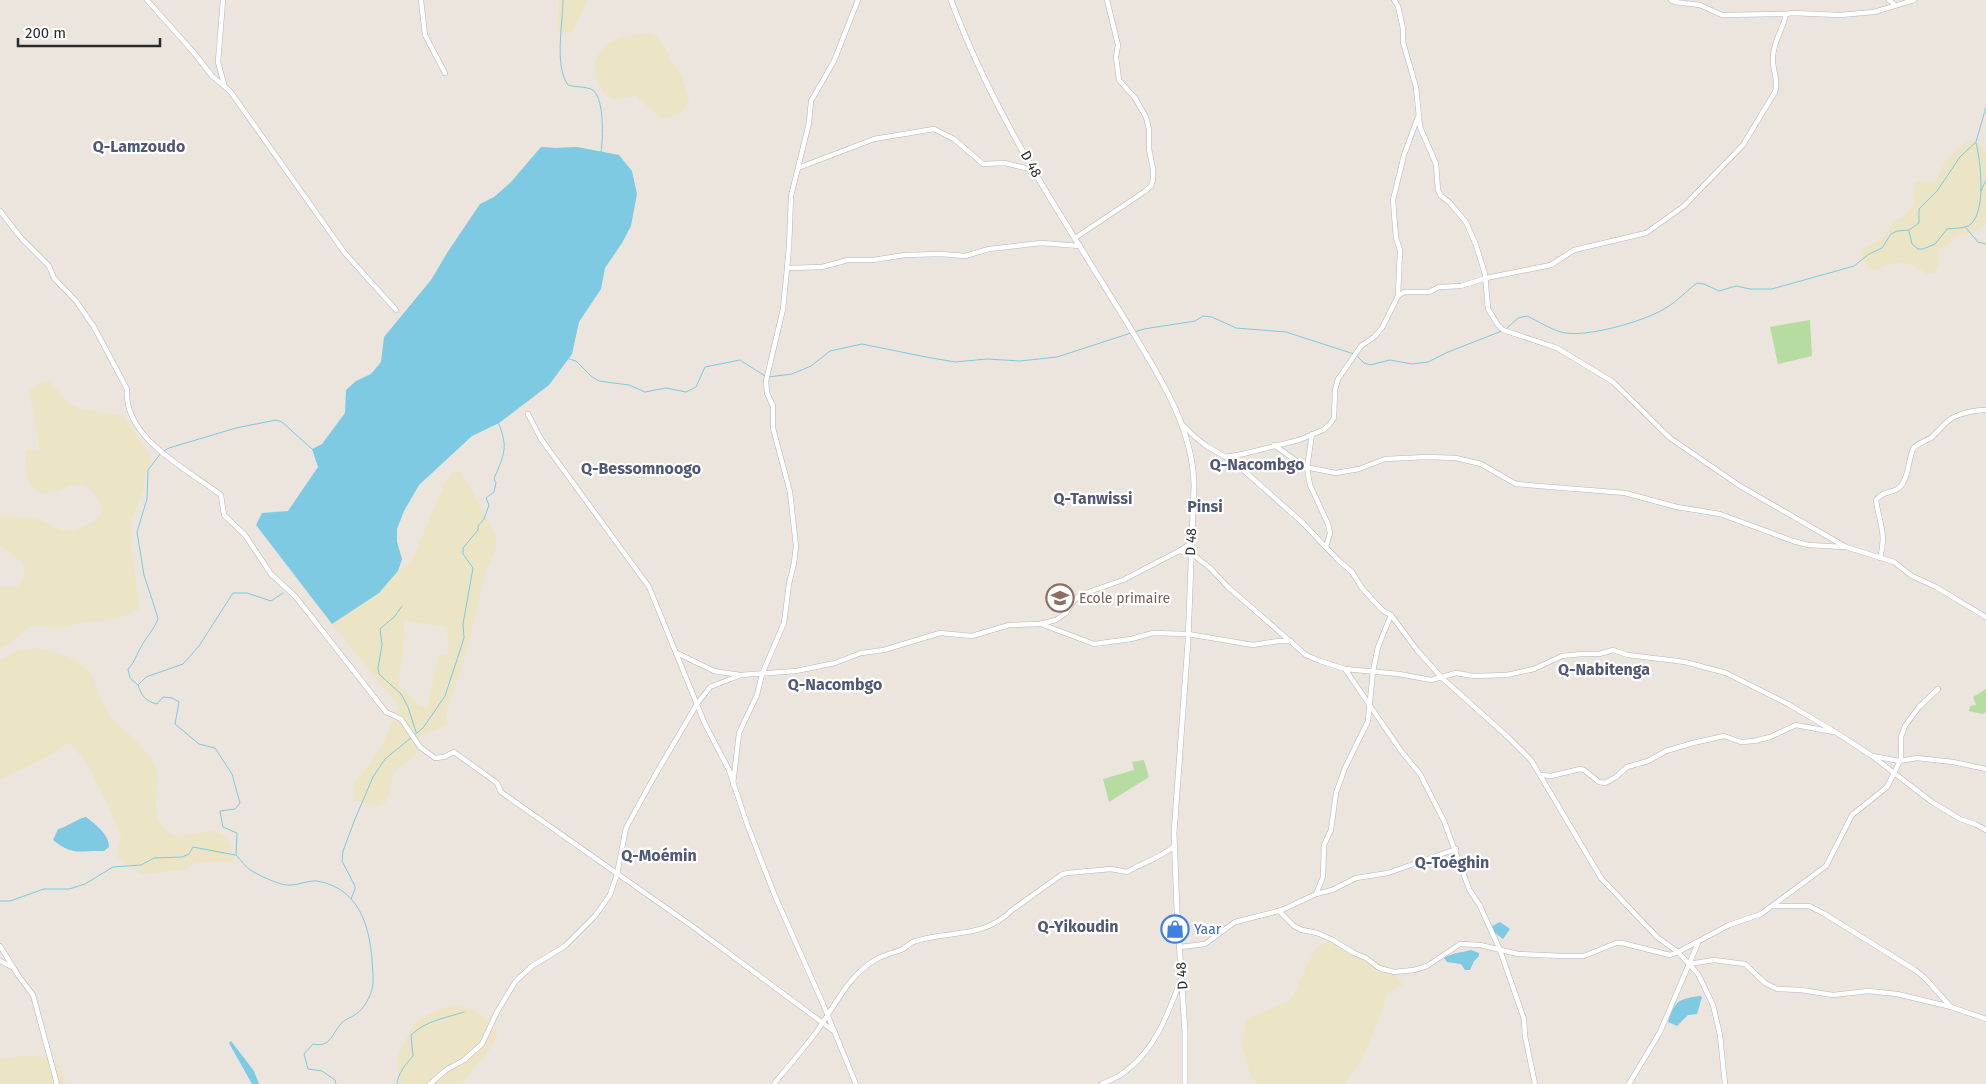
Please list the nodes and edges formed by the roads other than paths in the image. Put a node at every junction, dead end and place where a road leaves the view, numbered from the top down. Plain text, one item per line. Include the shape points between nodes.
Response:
1 (147, 0) edge
2 (223, 0) edge
3 (421, 0) edge
4 (858, 0) edge
5 (951, 0) edge
6 (1107, 0) edge
7 (1394, 0) edge
8 (1671, 0) edge
9 (1888, 0) edge
10 (1914, 0) edge
11 (1895, 6) junction
12 (1786, 14) junction
13 (445, 73) dead end
14 (224, 85) junction
15 (1418, 116) junction
16 (798, 168) junction
17 (1035, 171) junction
18 (0, 211) edge
19 (1075, 238) junction
20 (1080, 246) junction
21 (787, 268) junction
22 (1486, 278) junction
23 (1398, 296) junction
24 (396, 310) dead end
25 (1986, 410) edge
26 (528, 414) dead end
27 (1180, 422) junction
28 (1312, 434) junction
29 (1274, 445) junction
30 (1225, 456) junction
31 (1307, 468) junction
32 (1192, 543) junction
33 (1326, 547) junction
34 (1846, 547) junction
35 (1179, 552) junction
36 (1191, 553) junction
37 (1880, 558) junction
38 (1391, 615) junction
39 (1986, 617) edge
40 (1040, 624) junction
41 (1188, 634) junction
42 (1291, 641) junction
43 (677, 653) junction
44 (1345, 669) junction
45 (1373, 671) junction
46 (762, 674) junction
47 (741, 675) junction
48 (1442, 677) junction
49 (1938, 689) dead end
50 (697, 704) junction
51 (1370, 706) junction
52 (1837, 732) junction
53 (1872, 756) junction
54 (1899, 762) junction
55 (1986, 769) edge
56 (1893, 773) junction
57 (1541, 775) junction
58 (734, 784) junction
59 (1986, 830) edge
60 (1173, 847) junction
61 (1456, 849) junction
62 (617, 874) junction
63 (1316, 894) junction
64 (1773, 906) junction
65 (1279, 911) junction
66 (1698, 943) junction
67 (0, 946) edge
68 (1180, 947) junction
69 (1500, 950) junction
70 (1678, 952) junction
71 (0, 961) edge
72 (1689, 964) junction
73 (13, 968) junction
74 (1182, 978) junction
75 (1951, 1007) junction
76 (828, 1014) junction
77 (1986, 1019) edge
78 (823, 1022) junction
79 (835, 1032) junction
80 (57, 1084) edge
81 (430, 1084) edge
82 (774, 1084) edge
83 (856, 1084) edge
84 (1102, 1084) edge
85 (1185, 1084) edge
86 (1536, 1084) edge
87 (1629, 1084) edge
88 (1725, 1084) edge

1 - 14 street via 212,76
2 - 14 street via 218,62
3 - 13 street via 425,35
4 - 16 street via 834,61 811,101
5 - 17 street, D 48 via 986,82
6 - 19 street via 1118,45 1116,57 1120,80 1146,117 1153,180 1144,192
7 - 15 street via 1403,29 1402,42 1416,87
8 - 12 street via 1700,5 1722,16
9 - 11 street
10 - 11 street
11 - 12 street via 1874,12 1840,15
12 - 22 street via 1774,46 1773,62 1778,85 1775,92 1743,145 1684,206 1646,233 1574,250 1551,265
14 - 24 street via 344,252
15 - 22 street via 1436,164 1438,190 1466,222
15 - 23 street via 1393,200 1400,250
16 - 17 street via 874,139 934,129 954,139 983,164 1017,164
16 - 21 street via 790,196
17 - 19 street, D 48
18 - 62 street via 49,266 54,278 94,327 127,389 126,399 138,429 161,453 221,495 224,515 245,536 271,574 295,596 386,712 402,719 420,747 435,758 454,752 497,783 500,792
19 - 20 street, D 48
20 - 21 street via 1041,243 989,249 965,256 905,255 848,260 822,267
20 - 27 street, D 48 via 1146,355
21 - 46 street via 783,309 766,382 773,406 773,428 790,492 796,546 784,623
22 - 23 street via 1461,286 1439,287 1429,292 1404,292
22 - 34 street via 1488,309 1503,330 1557,348 1613,382 1670,438 1740,486
23 - 28 street via 1382,328 1361,346 1338,379 1334,418 1323,430
25 - 37 street via 1952,418 1933,436 1915,446 1904,482 1898,490 1878,496 1876,500 1884,535
26 - 43 street via 541,439 649,587
27 - 30 street via 1194,436
27 - 32 street, D 48 via 1192,462
28 - 29 street
28 - 31 street
29 - 30 street
29 - 31 street
30 - 33 street via 1269,492
31 - 33 street via 1310,485 1328,524 1330,533
31 - 34 street via 1336,473 1384,460 1456,458 1481,464 1516,484 1625,493 1720,514 1808,545
32 - 35 street
32 - 36 street, D 48
33 - 38 street via 1352,572 1382,610
34 - 37 street
35 - 36 street
35 - 40 street via 1122,580 1080,595 1066,613 1056,620
36 - 41 street, D 48
36 - 42 street
37 - 39 street via 1894,562 1912,576
38 - 45 street via 1378,647
38 - 48 street
40 - 41 street via 1094,644 1153,633
40 - 46 street via 1008,625 972,636 940,633 796,672
41 - 42 street via 1253,645
41 - 60 street, D 48
42 - 44 street via 1311,657
43 - 47 street via 714,670
43 - 50 street
44 - 45 street
44 - 51 street
45 - 48 street via 1432,680
45 - 51 street
46 - 47 street
46 - 58 street via 757,696 739,733
47 - 50 street via 710,687
48 - 52 street via 1456,673 1507,675 1534,669 1562,656 1613,650 1685,662 1726,673
48 - 57 street via 1514,742
49 - 54 street via 1905,726
50 - 58 street
50 - 62 street via 626,828
51 - 61 street via 1427,785
51 - 63 street via 1368,720 1336,793 1331,830 1324,844 1323,878
52 - 53 street
52 - 57 street via 1796,725 1754,741 1741,742 1724,736 1666,751 1628,767 1605,783 1580,768 1551,776
53 - 54 street
53 - 56 street
54 - 55 street via 1917,758
54 - 56 street
56 - 59 street via 1960,820
56 - 64 street via 1887,787 1852,815 1826,866
57 - 70 street via 1601,878 1657,937
58 - 76 street via 775,896
60 - 68 street, D 48
60 - 76 street via 1166,854 1128,872 1111,869 1061,875 1006,917 985,928 915,941 876,959 842,993
61 - 63 street via 1388,874 1356,878
61 - 69 street via 1469,889
62 - 78 street
62 - 81 street via 610,895 595,916 565,946 532,966 515,982 482,1044
63 - 65 street
64 - 66 street
64 - 75 street via 1809,906 1823,913 1915,970
65 - 68 street via 1235,922 1205,944
65 - 69 street via 1294,926 1316,932 1379,968 1394,972 1427,966 1460,944
66 - 70 street
66 - 72 street
67 - 73 street
68 - 74 street, D 48
69 - 70 street via 1518,954 1584,956 1622,943 1670,955
69 - 86 street via 1524,1019
70 - 72 street
71 - 73 street
72 - 75 street via 1714,960 1745,964 1765,983 1777,989 1834,995 1868,991 1897,994
72 - 87 street via 1660,1032
72 - 88 street via 1698,974 1713,1005
73 - 80 street via 33,995
74 - 84 street via 1162,1027 1144,1055 1125,1072
74 - 85 street, D 48
75 - 77 street
76 - 78 street
76 - 79 street
78 - 79 street
78 - 82 street
79 - 83 street

